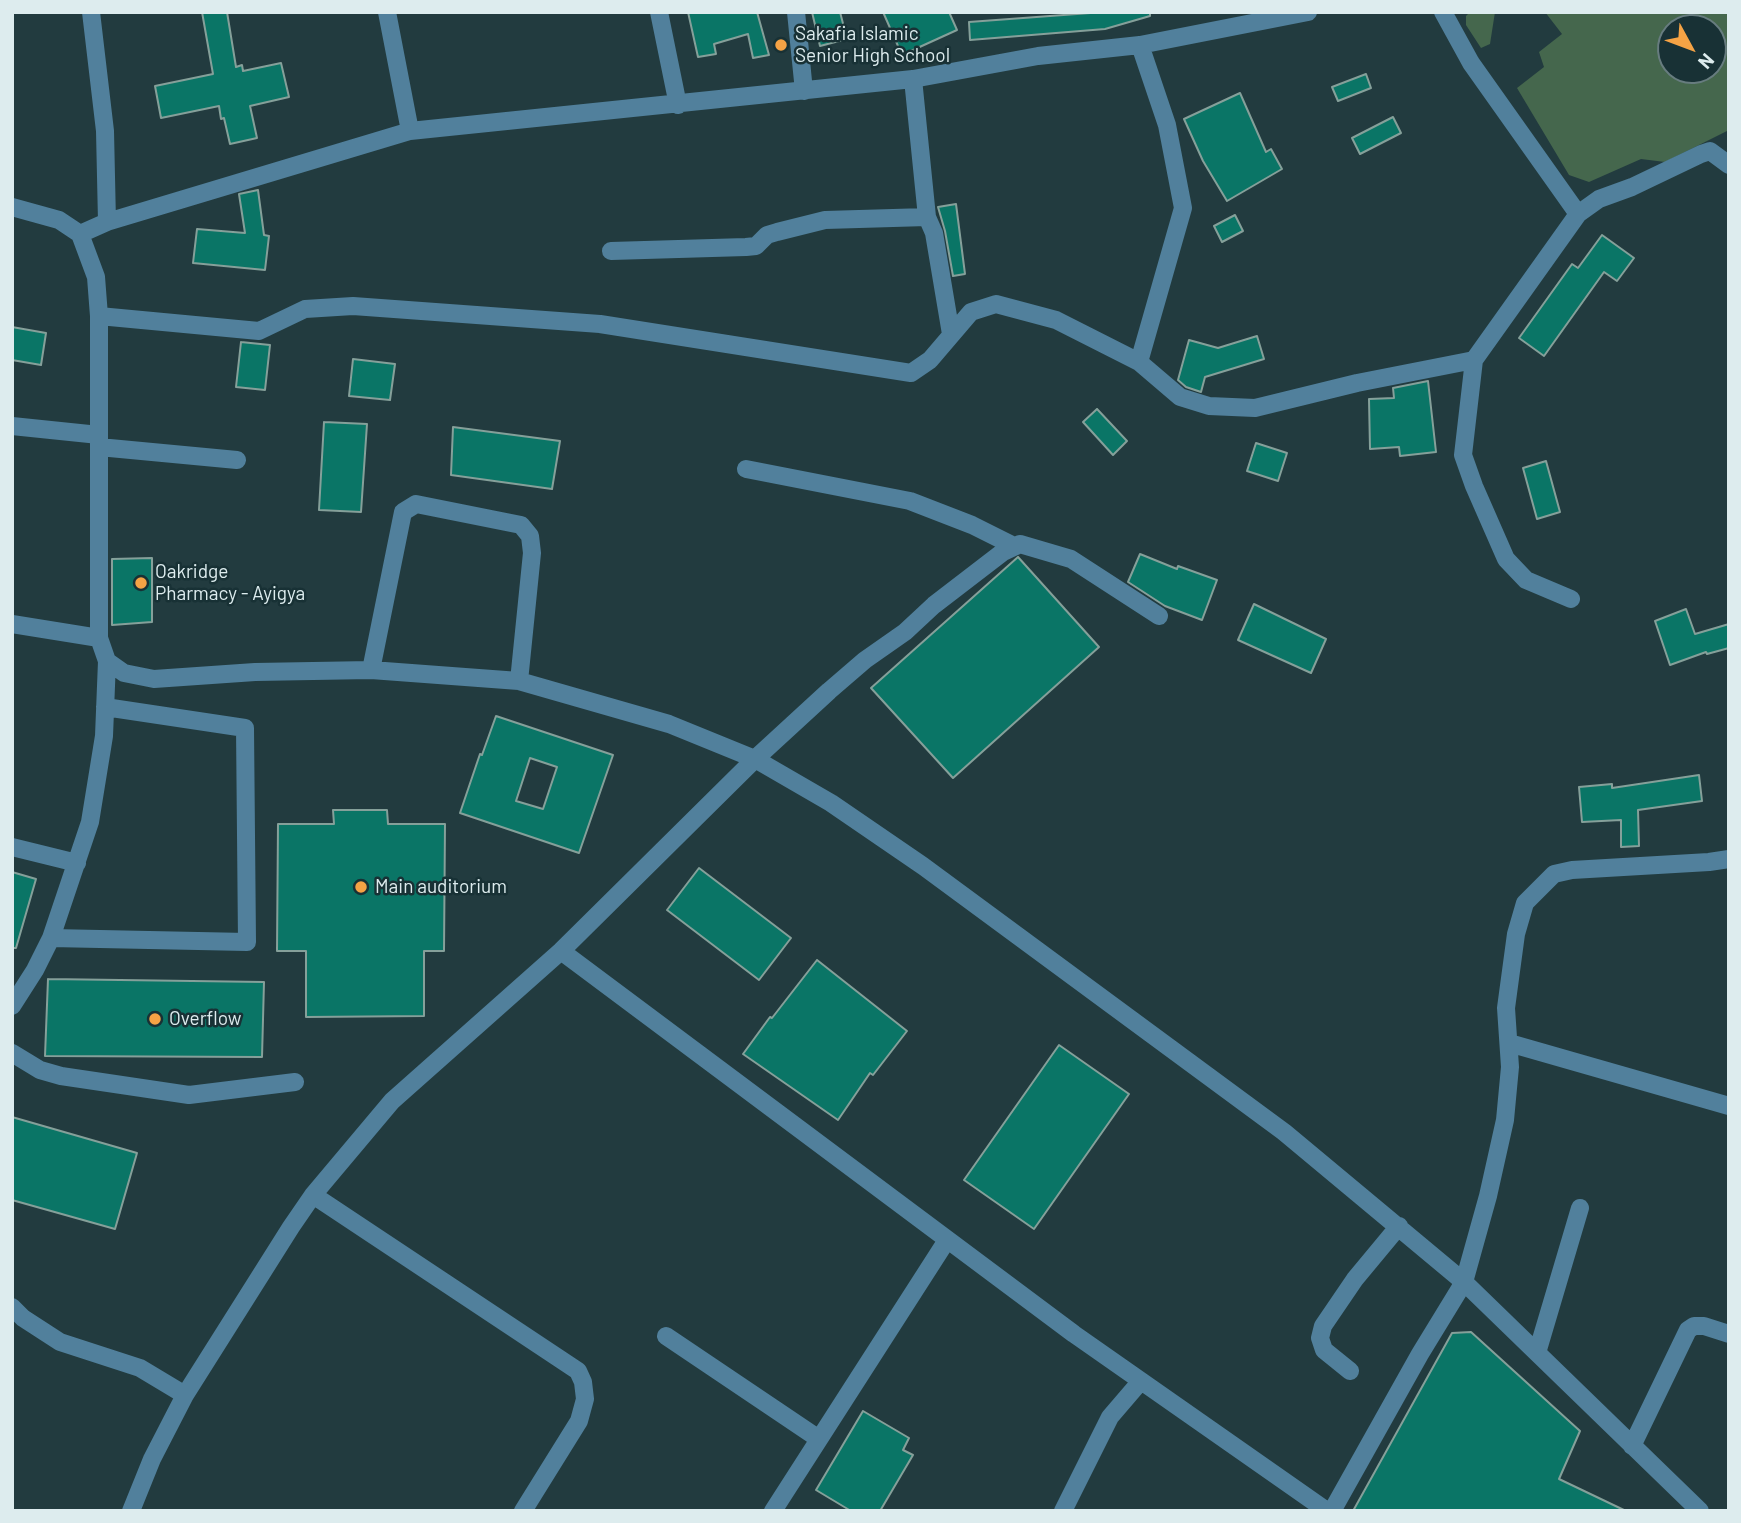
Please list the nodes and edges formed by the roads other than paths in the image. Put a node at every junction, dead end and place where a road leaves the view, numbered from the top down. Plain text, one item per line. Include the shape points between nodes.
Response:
1 (91, 12) edge
2 (387, 12) edge
3 (659, 12) edge
4 (796, 12) edge
5 (1308, 12) edge
6 (1443, 12) edge
7 (1140, 45) junction
8 (913, 79) junction
9 (804, 90) junction
10 (678, 105) junction
11 (410, 131) junction
12 (1729, 165) edge
13 (12, 207) edge
14 (1578, 214) junction
15 (927, 217) junction
16 (107, 222) junction
17 (80, 234) junction
18 (611, 251) dead end
19 (99, 316) junction
20 (951, 334) junction
21 (1474, 360) junction
22 (1139, 362) junction
23 (12, 426) edge
24 (99, 441) junction
25 (237, 460) dead end
26 (746, 469) dead end
27 (1014, 546) junction
28 (1571, 599) dead end
29 (1159, 616) dead end
30 (12, 624) edge
31 (99, 638) junction
32 (107, 661) junction
33 (371, 670) junction
34 (519, 681) junction
35 (105, 707) junction
36 (755, 759) junction
37 (12, 847) edge
38 (1729, 859) edge
39 (77, 863) junction
40 (51, 939) junction
41 (561, 951) junction
42 (12, 1006) edge
43 (1509, 1043) junction
44 (12, 1053) edge
45 (295, 1082) dead end
46 (1729, 1106) edge
47 (313, 1195) junction
48 (1580, 1208) dead end
49 (1399, 1226) junction
50 (947, 1240) junction
51 (1464, 1282) junction
52 (12, 1307) edge
53 (1729, 1334) edge
54 (666, 1336) dead end
55 (1537, 1353) junction
56 (1350, 1371) dead end
57 (1140, 1382) junction
58 (185, 1395) junction
59 (819, 1439) junction
60 (1632, 1446) junction
61 (131, 1511) edge
62 (523, 1511) edge
63 (773, 1511) edge
64 (1063, 1511) edge
65 (1327, 1511) edge
66 (1332, 1511) edge
67 (1700, 1511) edge

1 - 16 street via 106,131
2 - 11 street
3 - 10 street
4 - 9 street
5 - 7 street
6 - 14 street via 1471,63
7 - 8 street via 1038,56
7 - 22 street via 1167,124 1183,208
8 - 9 street
8 - 15 street
9 - 10 street
10 - 11 street
11 - 16 street
12 - 14 street via 1710,151 1599,199
13 - 17 street via 58,220
14 - 21 street
15 - 18 street via 825,220 766,235 756,246
15 - 20 street via 934,233
16 - 17 street
17 - 19 street via 96,277
19 - 20 street via 259,331 305,309 366,307 600,324 911,373 930,360
19 - 24 street
20 - 22 street via 971,312 996,304 1056,320
21 - 22 street via 1255,408 1209,406 1180,397
21 - 28 street via 1463,455 1474,486 1506,559 1526,580
23 - 24 street
24 - 25 street
24 - 31 street
26 - 27 street via 910,501
27 - 29 street via 1039,548 1071,559
27 - 36 street via 865,660
30 - 31 street
31 - 32 street
32 - 33 street via 124,673 154,679
32 - 35 street
33 - 34 street
33 - 34 street via 403,512 416,504 521,525 530,536
34 - 36 street via 669,724
35 - 39 street via 90,822
35 - 40 street via 245,728 247,942
36 - 41 street
36 - 49 street via 831,803 1079,979 1284,1132
37 - 39 street
38 - 43 street via 1554,874 1525,903 1516,934 1506,1008
39 - 40 street
40 - 42 street
41 - 47 street via 392,1101
41 - 50 street
43 - 46 street
43 - 51 street via 1505,1120
44 - 45 street via 61,1076 189,1095
47 - 58 street
47 - 62 street via 578,1371 585,1399 579,1421
48 - 55 street
49 - 51 street
49 - 56 street via 1323,1326 1324,1350
50 - 57 street
50 - 59 street
51 - 55 street
51 - 66 street
52 - 58 street via 60,1342 139,1367
53 - 60 street via 1704,1326 1688,1330
54 - 59 street
55 - 60 street
57 - 64 street via 1110,1417
57 - 65 street
58 - 61 street
59 - 63 street
60 - 67 street

